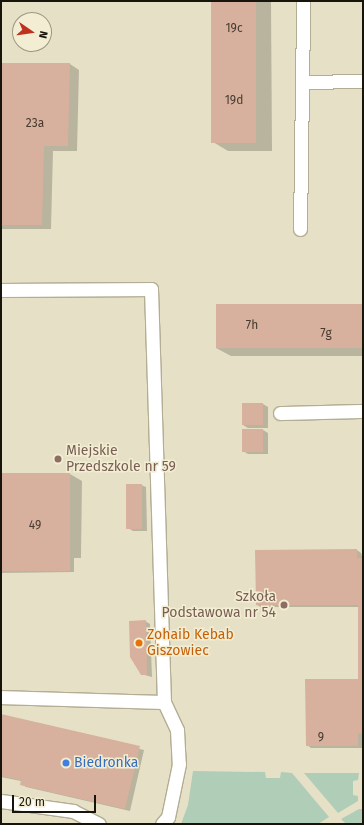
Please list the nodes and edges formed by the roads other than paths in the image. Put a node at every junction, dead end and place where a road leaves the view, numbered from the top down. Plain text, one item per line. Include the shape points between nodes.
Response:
1 (303, 1) edge
2 (363, 81) edge
3 (304, 82) junction
4 (300, 229) dead end
5 (1, 290) edge
6 (363, 411) edge
7 (280, 414) dead end
8 (1, 697) edge
9 (164, 702) junction
10 (1, 801) edge
11 (100, 824) edge
12 (162, 824) edge

1 - 3 lane
2 - 3 lane
3 - 4 lane
5 - 9 lane via 151,289
6 - 7 lane
8 - 9 lane
9 - 12 lane via 177,730 179,764 168,817
10 - 11 lane via 73,811

